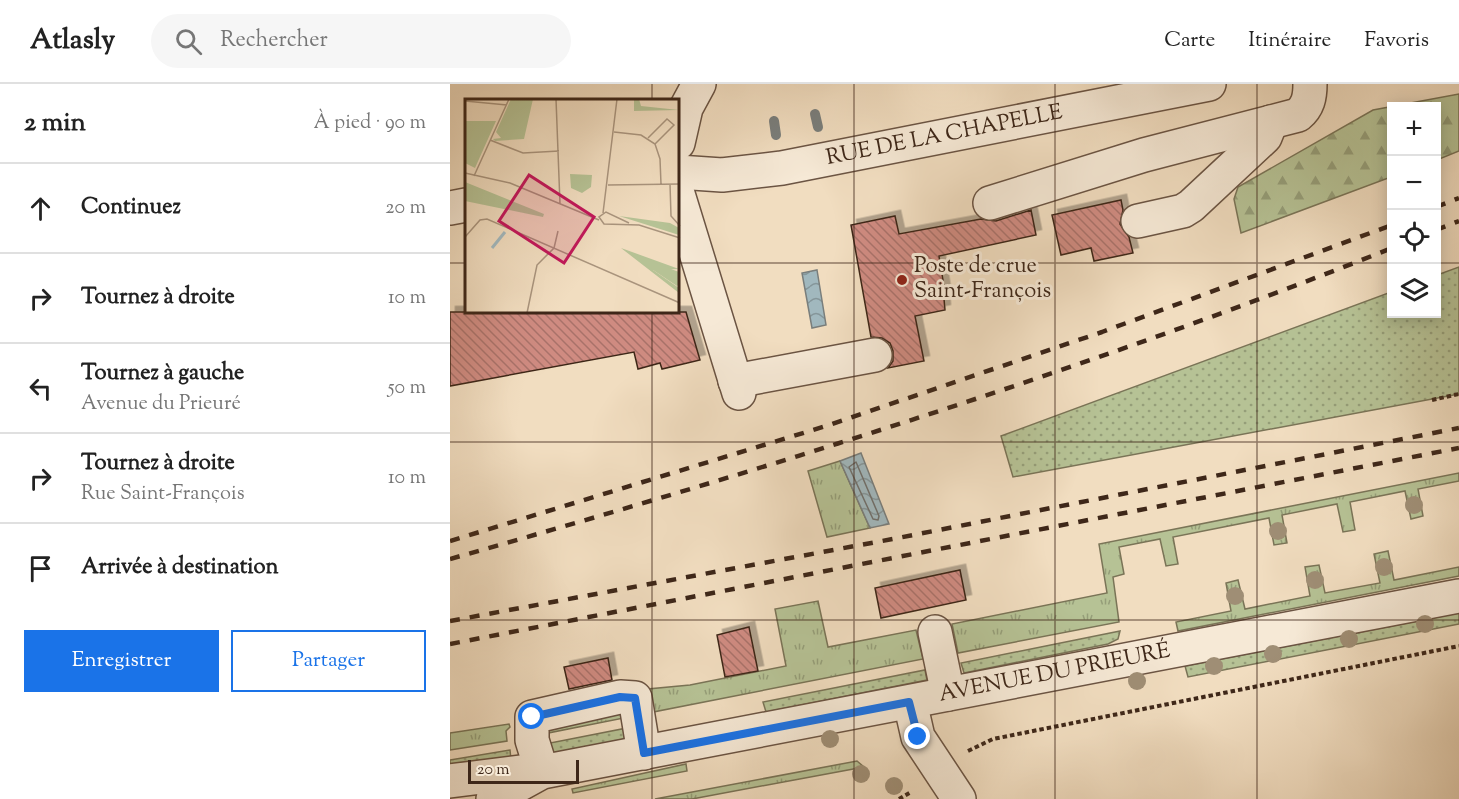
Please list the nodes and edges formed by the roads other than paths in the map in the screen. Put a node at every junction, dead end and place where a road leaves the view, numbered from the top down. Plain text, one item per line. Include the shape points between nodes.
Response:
1 (699, 84) edge
2 (1209, 84) edge
3 (1310, 84) edge
4 (1270, 122) junction
5 (680, 134) edge
6 (680, 172) edge
7 (680, 201) edge
8 (990, 203) dead end
9 (465, 206) edge
10 (450, 208) edge
11 (1138, 221) dead end
12 (875, 355) dead end
13 (1459, 596) edge
14 (935, 632) dead end
15 (948, 694) junction
16 (909, 702) junction
17 (644, 753) junction
18 (542, 772) junction
19 (450, 781) edge
20 (493, 799) edge
21 (959, 799) edge

1 - 5 street via 686,108
2 - 6 street, RUE DE LA CHAPELLE via 782,168 723,175
3 - 4 street via 1310,96 1298,116
4 - 8 street via 1144,154
4 - 11 street via 1265,137 1191,206
7 - 12 street via 737,387
9 - 10 street
13 - 15 street, AVENUE DU PRIEURÉ
14 - 15 street
15 - 16 street, AVENUE DU PRIEURÉ
16 - 17 street, AVENUE DU PRIEURÉ
16 - 21 street via 918,737
17 - 18 street, AVENUE DU PRIEURÉ
17 - 18 street via 635,692 531,711 532,740
18 - 19 street, AVENUE DU PRIEURÉ
18 - 20 street, AVENUE DU PRIEURÉ

